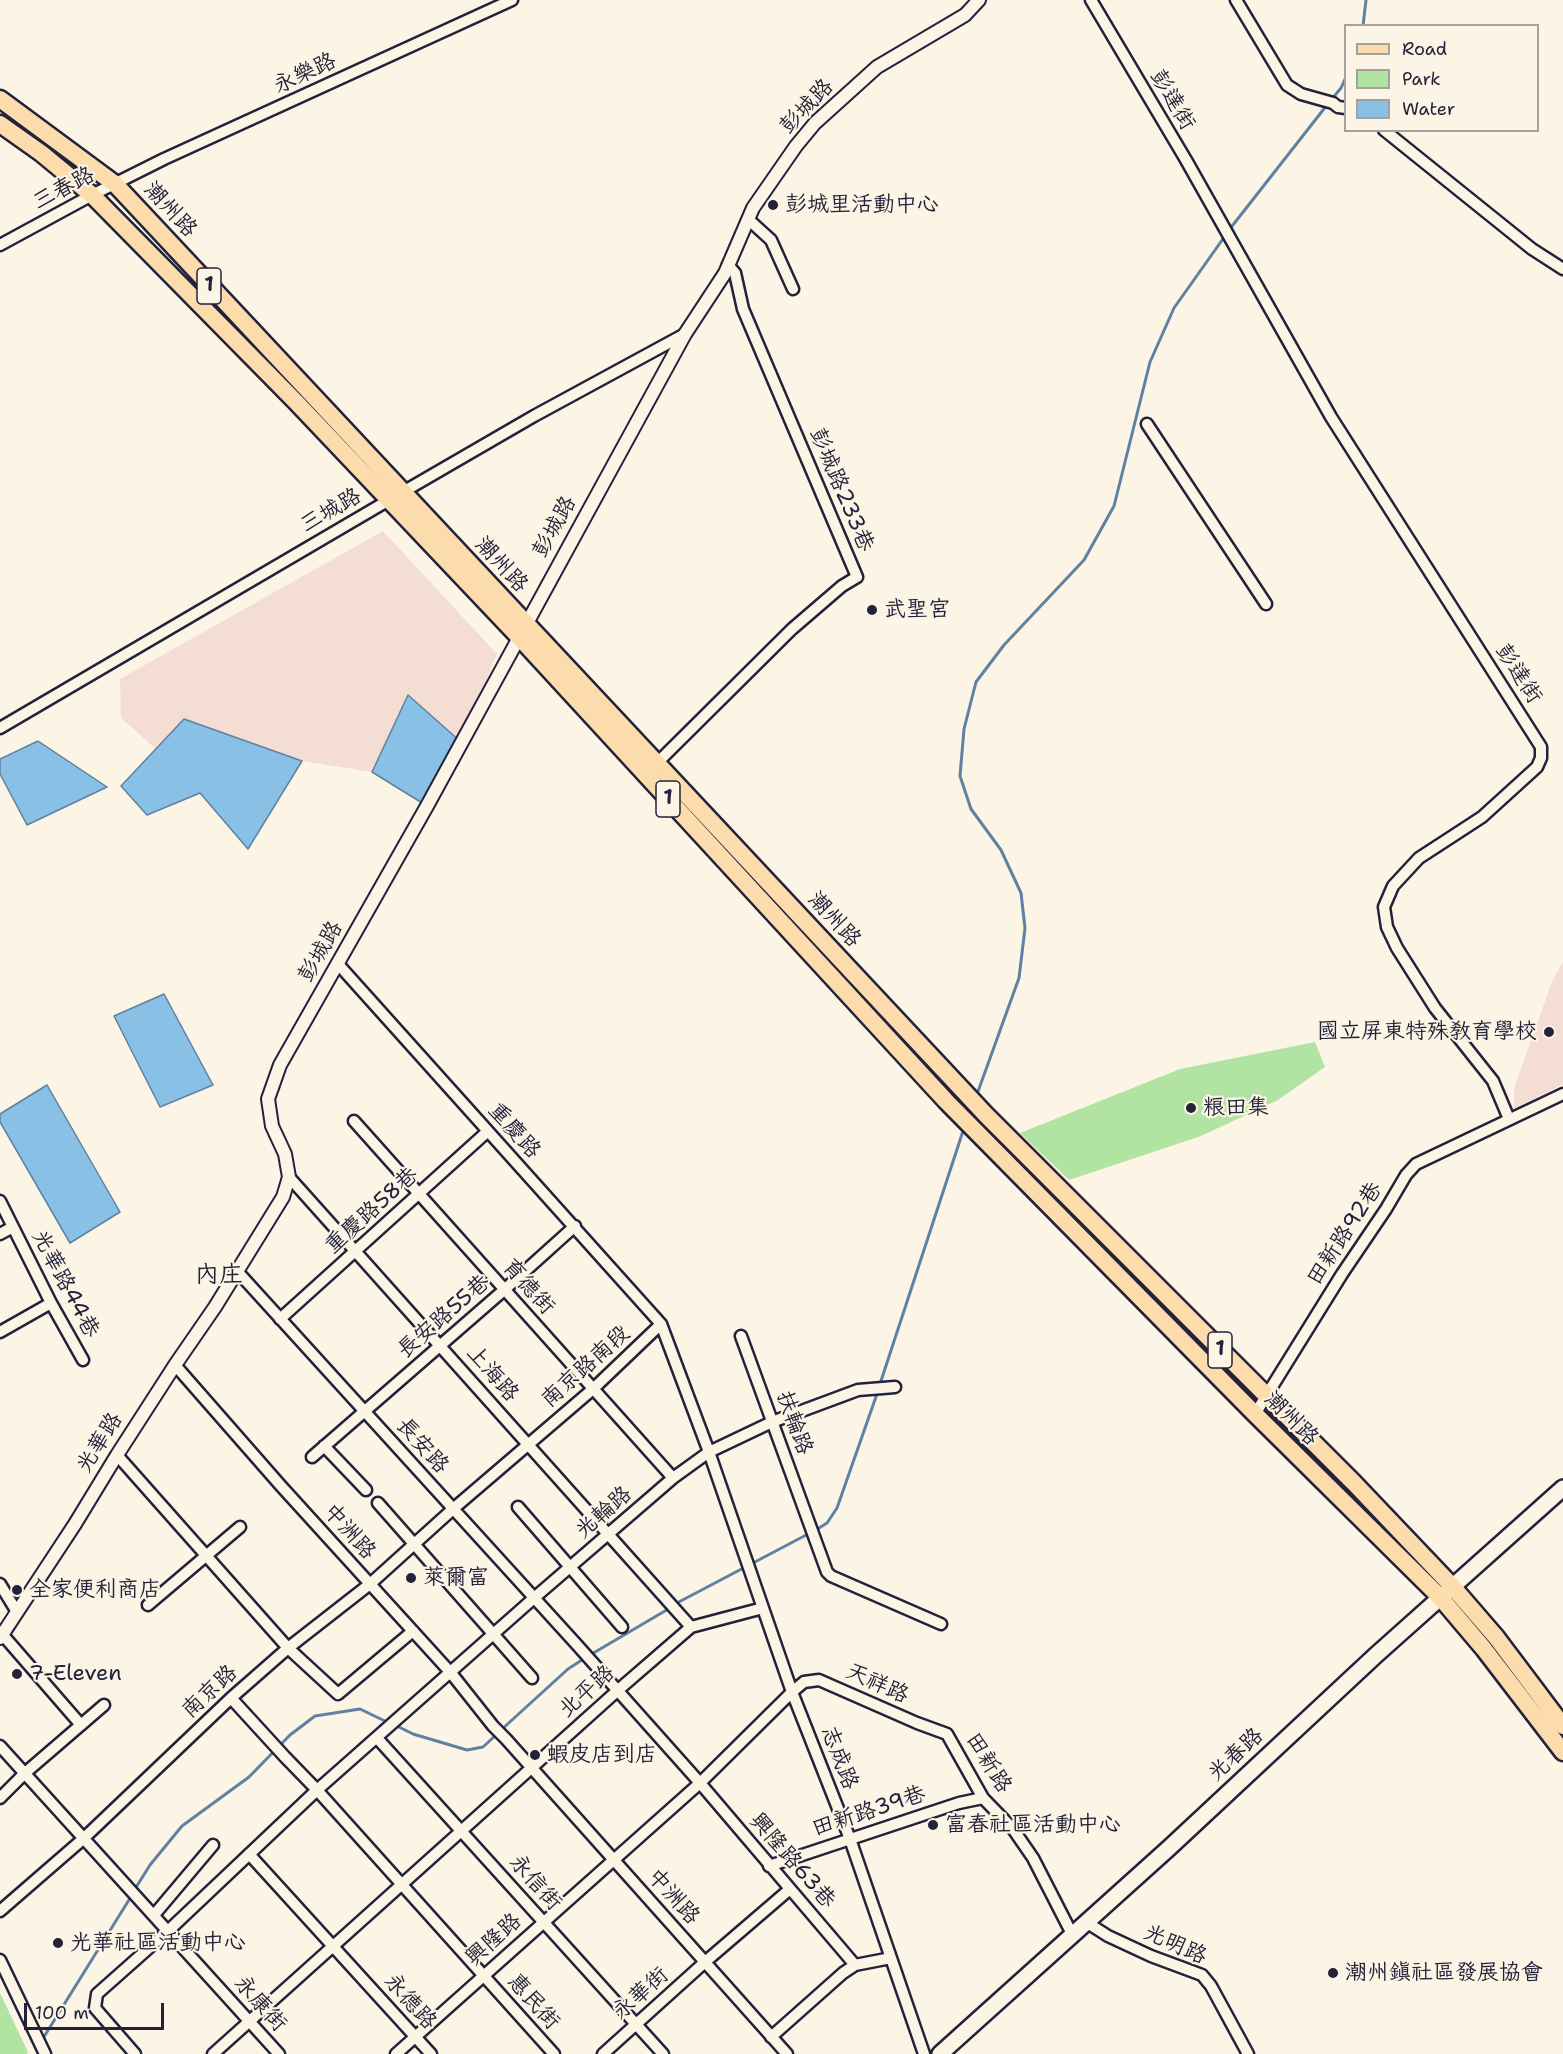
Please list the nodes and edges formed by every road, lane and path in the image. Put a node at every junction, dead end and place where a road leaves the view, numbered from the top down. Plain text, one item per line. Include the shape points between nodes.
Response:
1 (512, 0) edge
2 (979, 0) edge
3 (1091, 0) edge
4 (1236, 0) edge
5 (0, 99) edge
6 (1344, 108) edge
7 (0, 124) edge
8 (1386, 132) edge
9 (114, 184) junction
10 (92, 195) junction
11 (749, 220) junction
12 (0, 246) edge
13 (728, 265) junction
14 (1563, 269) edge
15 (793, 289) dead end
16 (685, 334) junction
17 (1147, 424) dead end
18 (395, 496) junction
19 (1266, 604) dead end
20 (522, 630) junction
21 (0, 728) edge
22 (657, 763) junction
23 (338, 964) junction
24 (1563, 1094) edge
25 (1509, 1119) junction
26 (354, 1121) dead end
27 (488, 1131) junction
28 (289, 1177) junction
29 (420, 1195) junction
30 (0, 1201) edge
31 (574, 1226) junction
32 (13, 1227) junction
33 (0, 1234) edge
34 (356, 1252) junction
35 (237, 1271) junction
36 (504, 1290) junction
37 (51, 1303) junction
38 (280, 1319) junction
39 (662, 1324) junction
40 (0, 1332) edge
41 (741, 1336) dead end
42 (440, 1345) junction
43 (83, 1360) dead end
44 (175, 1365) junction
45 (890, 1388) dead end
46 (593, 1389) junction
47 (1265, 1396) junction
48 (364, 1411) junction
49 (1255, 1414) junction
50 (772, 1422) junction
51 (528, 1445) junction
52 (324, 1446) junction
53 (710, 1452) junction
54 (117, 1455) junction
55 (312, 1457) dead end
56 (673, 1478) junction
57 (1563, 1488) edge
58 (366, 1490) dead end
59 (378, 1503) dead end
60 (518, 1507) dead end
61 (453, 1509) junction
62 (240, 1527) dead end
63 (609, 1536) junction
64 (414, 1545) junction
65 (206, 1555) junction
66 (572, 1568) junction
67 (0, 1584) edge
68 (370, 1584) junction
69 (1446, 1592) junction
70 (534, 1598) junction
71 (148, 1605) dead end
72 (763, 1608) junction
73 (17, 1612) junction
74 (941, 1624) dead end
75 (622, 1627) dead end
76 (692, 1627) junction
77 (413, 1630) junction
78 (494, 1635) junction
79 (1, 1636) edge
80 (288, 1648) junction
81 (451, 1673) junction
82 (532, 1678) dead end
83 (617, 1691) junction
84 (792, 1692) junction
85 (231, 1698) junction
86 (104, 1705) dead end
87 (81, 1725) junction
88 (1563, 1726) edge
89 (947, 1734) joint
90 (379, 1736) junction
91 (0, 1746) edge
92 (1563, 1752) edge
93 (533, 1768) junction
94 (25, 1773) junction
95 (700, 1783) junction
96 (317, 1790) junction
97 (0, 1798) edge
98 (983, 1798) junction
99 (462, 1832) junction
100 (83, 1839) junction
101 (850, 1839) junction
102 (213, 1845) dead end
103 (249, 1854) junction
104 (614, 1860) junction
105 (769, 1866) junction
106 (401, 1884) junction
107 (790, 1889) junction
108 (0, 1911) edge
109 (154, 1915) junction
110 (544, 1922) junction
111 (1086, 1922) junction
112 (168, 1930) junction
113 (1072, 1934) junction
114 (333, 1946) junction
115 (891, 1958) junction
116 (0, 1960) edge
117 (705, 1962) junction
118 (855, 1965) junction
119 (483, 1976) junction
120 (250, 2022) junction
121 (636, 2024) junction
122 (416, 2037) junction
123 (771, 2037) junction
124 (45, 2054) edge
125 (135, 2054) edge
126 (213, 2054) edge
127 (279, 2054) edge
128 (396, 2054) edge
129 (431, 2054) edge
130 (554, 2054) edge
131 (603, 2054) edge
132 (663, 2054) edge
133 (787, 2054) edge
134 (924, 2054) edge
135 (940, 2054) edge
136 (1248, 2054) edge

1 - 9 street, 永樂路
2 - 11 street, 彭城路 via 965,15 878,67 815,123 795,146
3 - 25 street, 彭達街 via 1330,417 1540,747 1541,758 1536,767 1482,817 1419,858 1393,886 1384,907 1397,948 1435,1008 1493,1082
4 - 6 street via 1287,85 1301,94
5 - 9 main road, 潮州路 / 1
7 - 10 main road, 潮州路 / 1
8 - 14 street via 1532,249
9 - 10 street, 三春路
9 - 18 main road, 潮州路 / 1
10 - 12 street, 三春路
10 - 18 main road, 潮州路 / 1 via 296,402
11 - 13 street, 彭城路
11 - 15 street via 771,240
13 - 16 street, 彭城路
13 - 22 street, 彭城路233巷 via 735,273 743,309 857,578 792,629
16 - 18 street, 三城路
16 - 20 street, 彭城路
17 - 19 street
18 - 20 main road, 潮州路 / 1
18 - 21 street, 三城路
20 - 22 main road, 潮州路 / 1
20 - 23 street, 彭城路
20 - 49 main road, 潮州路 / 1 via 946,1101
22 - 47 main road, 潮州路 / 1 via 953,1081
23 - 27 street, 重慶路
23 - 28 street, 彭城路 via 280,1065 268,1099 272,1126 285,1154
24 - 25 street, 田新路92巷
25 - 47 street, 田新路92巷 via 1416,1164 1406,1175
26 - 29 street, 育德街
27 - 29 street, 重慶路58巷
27 - 31 street, 重慶路
28 - 34 street, 上海路
28 - 35 street via 282,1197
29 - 34 street, 重慶路58巷
29 - 36 street, 育德街
30 - 32 street, 光華路44巷
31 - 36 street, 長安路55巷
31 - 39 street, 重慶路
32 - 33 street
32 - 37 street, 光華路44巷
34 - 38 street, 重慶路58巷
34 - 42 street, 上海路
35 - 38 street, 長安路
35 - 44 street, 光華路
36 - 42 street, 長安路55巷
36 - 46 street, 育德街
37 - 40 street
37 - 43 street, 光華路44巷
38 - 48 street, 長安路
39 - 46 street, 南京路南段
39 - 53 street
41 - 50 street, 扶輪路
42 - 48 street, 長安路55巷
42 - 51 street, 上海路
44 - 54 street, 光華路
44 - 68 street, 中洲路
45 - 50 street, 光輪路 via 863,1389
46 - 51 street, 南京路南段
46 - 56 street, 育德街
47 - 49 street, 田新路92巷
47 - 69 main road, 潮州路 / 1 via 1354,1483
48 - 52 street, 長安路55巷
48 - 61 street, 長安路
49 - 69 main road, 潮州路 / 1
50 - 53 street, 光輪路
50 - 74 street, 扶輪路 via 827,1572
51 - 61 street, 南京路南段
51 - 63 street, 上海路
52 - 55 street, 長安路55巷
52 - 58 street
53 - 56 street, 光輪路
53 - 72 street, 志成路
54 - 65 street
54 - 73 street, 光華路
56 - 63 street, 光輪路
57 - 69 main road, 光春路
59 - 64 street
60 - 66 street
61 - 64 street, 南京路
61 - 70 street, 長安路
62 - 65 street
63 - 66 street, 光輪路
63 - 76 street, 上海路
64 - 68 street, 南京路
64 - 78 street
65 - 71 street
65 - 80 street
66 - 70 street, 光輪路
66 - 75 street
67 - 73 street
68 - 77 street, 中洲路
68 - 80 street, 南京路
69 - 88 main road, 潮州路 / 1 via 1496,1637
69 - 92 main road, 潮州路 / 1
69 - 111 main road, 光春路
70 - 78 street, 光輪路
70 - 83 street, 長安路
72 - 76 street, 北平路
72 - 84 street, 志成路
73 - 79 street, 光華路
76 - 83 street, 北平路
77 - 80 street via 338,1694
77 - 81 street, 中洲路
78 - 81 street, 光輪路
78 - 82 street
79 - 87 street
80 - 85 street, 南京路
81 - 90 street, 光輪路
81 - 93 street, 中洲路
83 - 93 street, 北平路
83 - 95 street
84 - 89 street, 天祥路 via 804,1682 819,1680
84 - 95 street, 興隆路
84 - 101 street, 志成路
85 - 96 street
85 - 100 street, 南京路
86 - 87 street
87 - 94 street
89 - 98 street, 田新路
90 - 96 street
90 - 99 street, 永信街
91 - 94 street
93 - 99 street, 北平路
93 - 104 street, 中洲路
94 - 97 street
94 - 100 street
95 - 104 street, 興隆路
95 - 105 street, 興隆路63巷
96 - 103 street
96 - 106 street
98 - 101 street, 田新路39巷
98 - 113 street, 田新路 via 1013,1829 1033,1858
99 - 106 street, 北平路
99 - 110 street, 永信街
100 - 108 street, 南京路
100 - 109 street, 永康街
101 - 105 street, 田新路39巷
101 - 115 street, 志成路
102 - 109 street
103 - 112 street
103 - 114 street, 永德路
104 - 110 street, 興隆路
104 - 117 street, 中洲路
105 - 107 street, 興隆路63巷
106 - 114 street, 北平路
106 - 119 street
107 - 117 street, 永華街
107 - 118 street, 興隆路63巷
109 - 112 street, 永康街
110 - 119 street, 興隆路
110 - 121 street, 永信街
111 - 113 main road, 光春路
111 - 136 street, 光明路 via 1119,1941 1202,1975
112 - 120 street, 永康街
112 - 125 street via 97,1994 95,2008
113 - 135 main road, 光春路
114 - 120 street, 北平路
114 - 122 street, 永德路
115 - 118 street
115 - 134 street, 志成路
116 - 124 street
117 - 121 street, 永華街
117 - 123 street, 中洲路
118 - 123 street
119 - 122 street, 興隆路
119 - 130 street, 惠民街
120 - 126 street, 北平路
120 - 127 street, 永康街
121 - 131 street, 永華街
121 - 132 street, 永信街
122 - 128 street, 興隆路
122 - 129 street, 永德路
123 - 133 street, 中洲路

